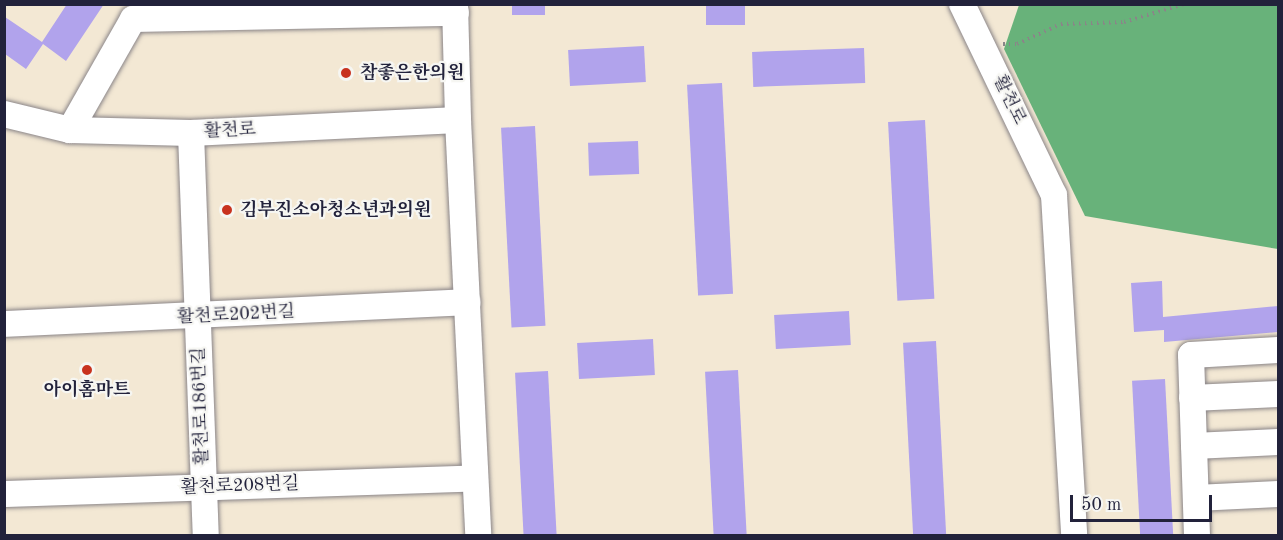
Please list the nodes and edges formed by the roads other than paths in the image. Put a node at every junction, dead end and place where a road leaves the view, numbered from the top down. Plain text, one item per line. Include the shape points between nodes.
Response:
1 (962, 4) edge
2 (455, 9) edge
3 (4, 114) edge
4 (458, 120) junction
5 (70, 130) junction
6 (191, 134) junction
7 (467, 302) junction
8 (197, 318) junction
9 (4, 324) edge
10 (1278, 350) edge
11 (1278, 394) edge
12 (1192, 398) junction
13 (1278, 441) edge
14 (1194, 446) junction
15 (475, 478) junction
16 (204, 487) junction
17 (4, 494) edge
18 (1278, 494) edge
19 (1196, 498) junction
20 (207, 536) edge
21 (478, 536) edge
22 (1074, 536) edge
23 (1197, 536) edge

1 - 22 street, 활천로 via 1054,195
2 - 4 street
2 - 5 street via 132,19
3 - 5 street, 활천로
4 - 6 street, 활천로
4 - 7 street
5 - 6 street, 활천로
6 - 8 street, 활천로186번길
7 - 8 street, 활천로202번길
7 - 15 street
8 - 9 street, 활천로202번길
8 - 16 street, 활천로186번길
10 - 12 street via 1191,355
11 - 12 street
12 - 14 street
13 - 14 street
14 - 19 street
15 - 16 street, 활천로208번길
15 - 21 street
16 - 17 street, 활천로208번길
16 - 20 street, 활천로186번길
18 - 19 street
19 - 23 street

